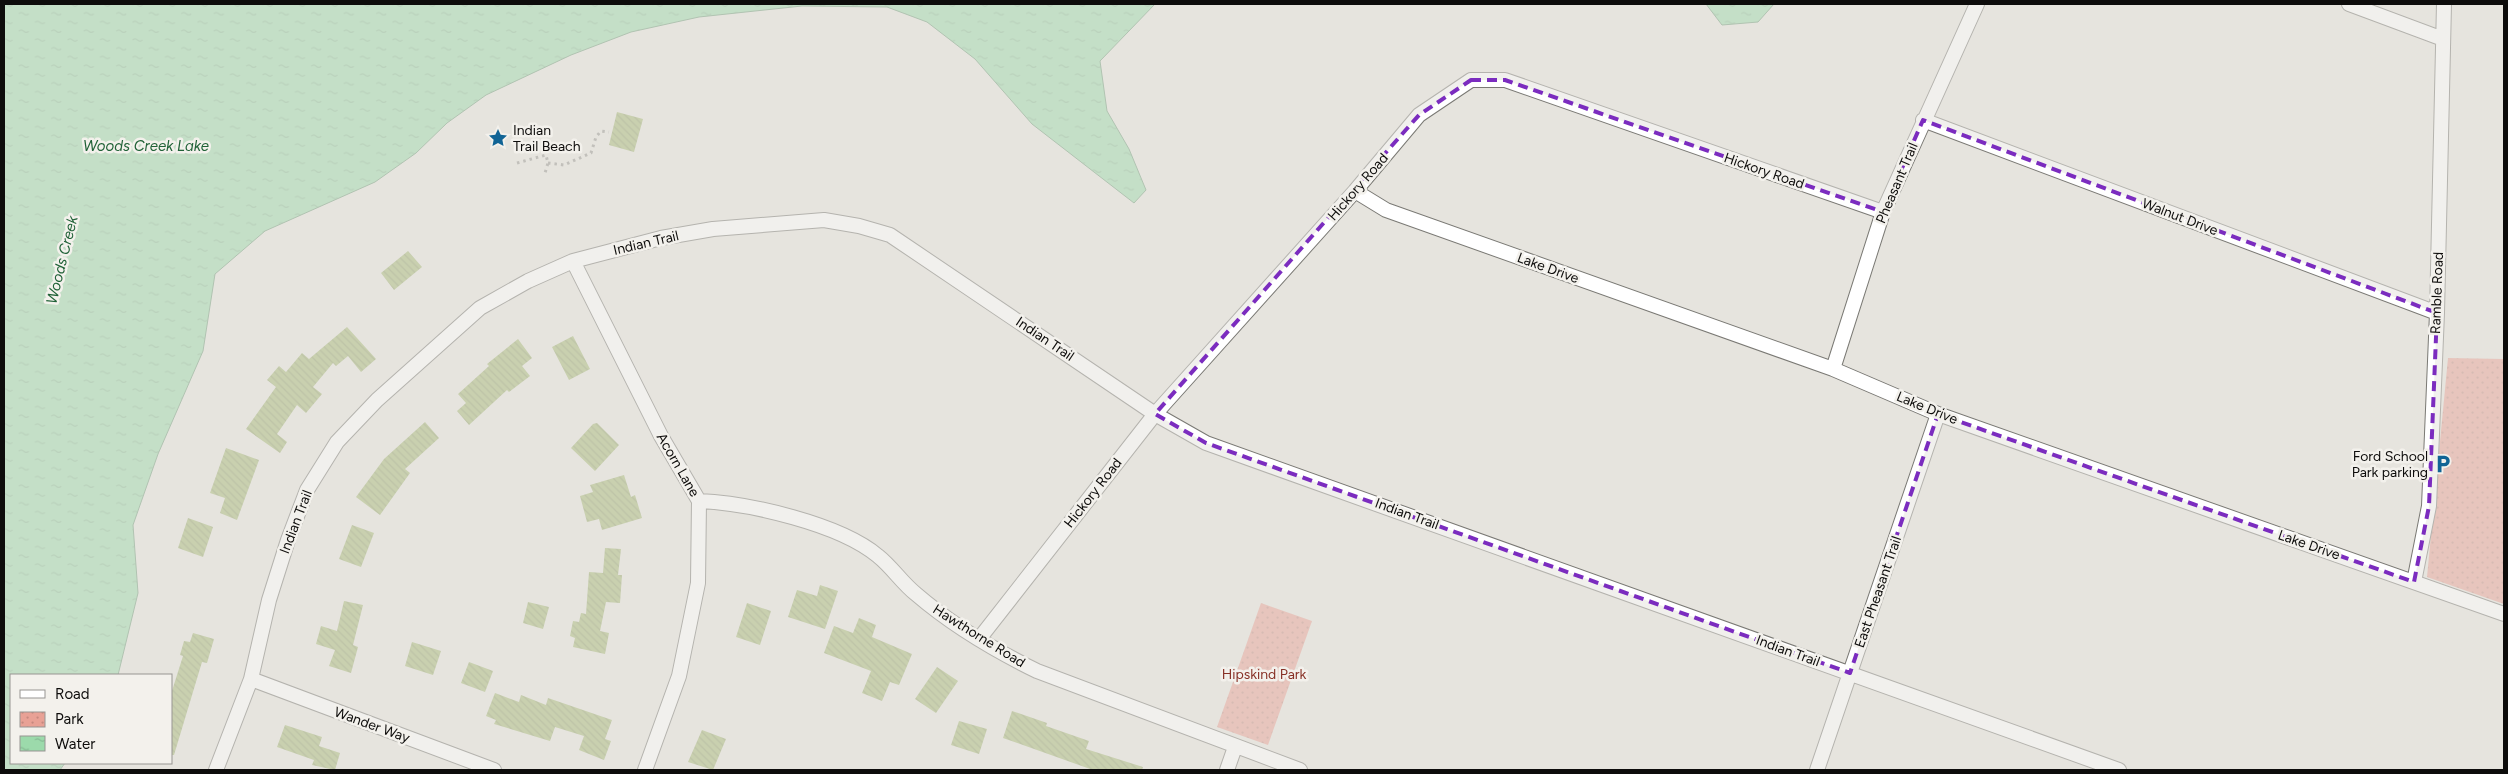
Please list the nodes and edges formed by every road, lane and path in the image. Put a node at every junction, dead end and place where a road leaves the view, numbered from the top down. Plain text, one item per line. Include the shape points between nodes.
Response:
1 (1977, 4) edge
2 (2349, 4) edge
3 (2444, 4) edge
4 (2443, 39) junction
5 (1923, 120) junction
6 (609, 132) dead end
7 (517, 163) dead end
8 (548, 163) junction
9 (545, 173) dead end
10 (1355, 191) junction
11 (1883, 212) junction
12 (573, 261) junction
13 (2437, 313) junction
14 (1833, 369) junction
15 (1155, 414) junction
16 (1938, 414) junction
17 (700, 501) junction
18 (2414, 582) junction
19 (2504, 614) edge
20 (979, 639) junction
21 (1850, 673) junction
22 (251, 678) junction
23 (1235, 747) junction
24 (216, 770) edge
25 (494, 770) edge
26 (645, 770) edge
27 (1227, 770) edge
28 (1300, 770) edge
29 (1816, 770) edge
30 (2119, 770) edge

1 - 5 street, Pheasant Trail
2 - 4 street
3 - 4 street, Ramble Road
4 - 13 street, Ramble Road
5 - 11 street, Pheasant Trail
5 - 13 street, Walnut Drive
6 - 8 path via 601,131 591,153 564,165
7 - 8 path via 546,154
8 - 9 path
10 - 11 street, Hickory Road via 1419,115 1471,80 1505,80
10 - 14 street, Lake Drive via 1386,210
10 - 15 street, Hickory Road
11 - 14 street, Pheasant Trail
12 - 15 street, Indian Trail via 660,238 713,229 824,220 859,226 890,235
12 - 17 street, Acorn Lane via 661,436
12 - 22 street, Indian Trail via 480,308 377,400 338,442 307,490 288,540 269,600
13 - 18 street, Ramble Road via 2428,506
14 - 16 street, Lake Drive
15 - 20 street, Hickory Road
15 - 21 street, Indian Trail via 1206,442
16 - 18 street, Lake Drive
16 - 21 street, East Pheasant Trail
17 - 20 street, Hawthorne Road via 732,503 789,516 844,536 878,556 915,593
17 - 26 street, Acorn Lane via 698,583 680,676
18 - 19 street, Lake Drive
20 - 23 street, Hawthorne Road via 1036,672
21 - 29 street, East Pheasant Trail
21 - 30 street, Indian Trail
22 - 24 street, Indian Trail
22 - 25 street, Wander Way
23 - 27 street
23 - 28 street, Hawthorne Road

